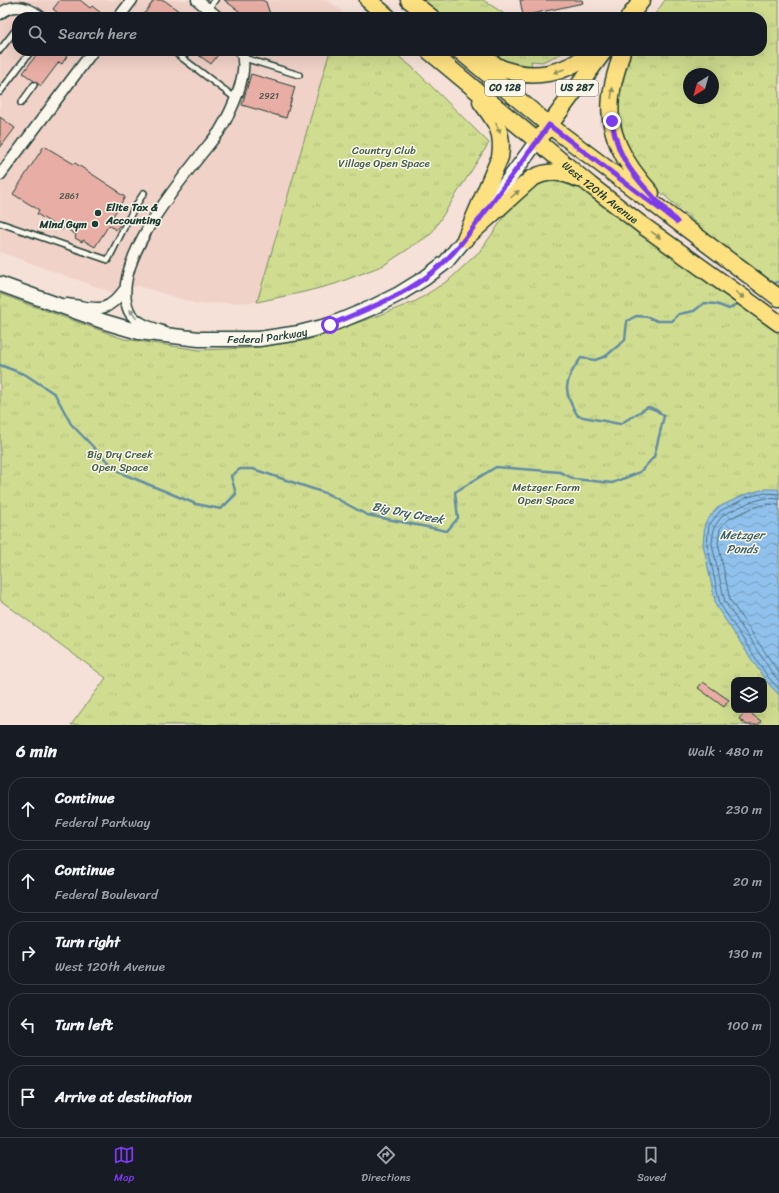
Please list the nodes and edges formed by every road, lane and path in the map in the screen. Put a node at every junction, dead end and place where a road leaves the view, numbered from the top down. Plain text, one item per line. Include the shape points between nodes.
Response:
1 (132, 0) edge
2 (197, 0) edge
3 (215, 0) edge
4 (368, 0) edge
5 (399, 0) edge
6 (409, 0) edge
7 (642, 0) edge
8 (208, 9) junction
9 (34, 12) edge
10 (126, 12) edge
11 (212, 12) edge
12 (382, 12) edge
13 (413, 12) edge
14 (425, 12) edge
15 (633, 12) edge
16 (0, 14) edge
17 (12, 34) edge
18 (0, 50) edge
19 (27, 56) edge
20 (86, 56) edge
21 (180, 56) edge
22 (243, 56) edge
23 (246, 56) edge
24 (435, 56) edge
25 (466, 56) edge
26 (482, 56) edge
27 (586, 56) edge
28 (600, 56) edge
29 (621, 56) edge
30 (299, 75) dead end
31 (469, 84) junction
32 (34, 85) dead end
33 (0, 92) edge
34 (235, 98) junction
35 (21, 103) dead end
36 (549, 125) junction
37 (537, 141) junction
38 (0, 175) edge
39 (590, 185) junction
40 (144, 193) dead end
41 (677, 222) junction
42 (0, 224) edge
43 (465, 239) junction
44 (0, 284) edge
45 (125, 289) junction
46 (779, 298) edge
47 (50, 301) junction
48 (779, 323) edge
49 (179, 337) junction

1 - 10 street
2 - 8 street
3 - 8 lane
4 - 12 main road
5 - 13 main road
6 - 14 main road
7 - 15 main road
8 - 11 street
9 - 16 street via 17,6 10,7
17 - 18 lane
19 - 33 lane
20 - 38 street
21 - 34 lane
22 - 34 street via 241,79
23 - 30 lane
24 - 31 main road, West 120th Avenue / CO 128
25 - 36 main road, West 120th Avenue / CO 128
27 -> 26 main road via 559,72 546,74 516,73 499,68
28 - 36 main road, US 287
41 -> 29 main road, US 287 via 635,175 623,157 615,136 610,104
31 - 37 main road, West 120th Avenue / CO 128
31 -> 43 main road via 498,126 502,146 500,157
32 - 35 lane
34 - 45 street via 219,132 161,206 132,262
36 - 37 main road, US 287
36 - 41 main road, West 120th Avenue / US 287
37 - 39 main road, West 120th Avenue
37 - 43 main road, Federal Parkway
43 -> 39 main road via 531,179 539,175 547,172 556,173
39 -> 48 main road, West 120th Avenue
40 - 42 lane via 108,260
41 - 46 main road, West 120th Avenue / US 287
43 - 49 main road, Federal Parkway via 446,262 425,278 371,308 330,325 259,339
44 - 47 main road, Federal Parkway
45 - 47 street via 112,304 101,309
49 -> 45 street via 138,321 130,311
47 - 49 main road, Federal Parkway via 139,332

